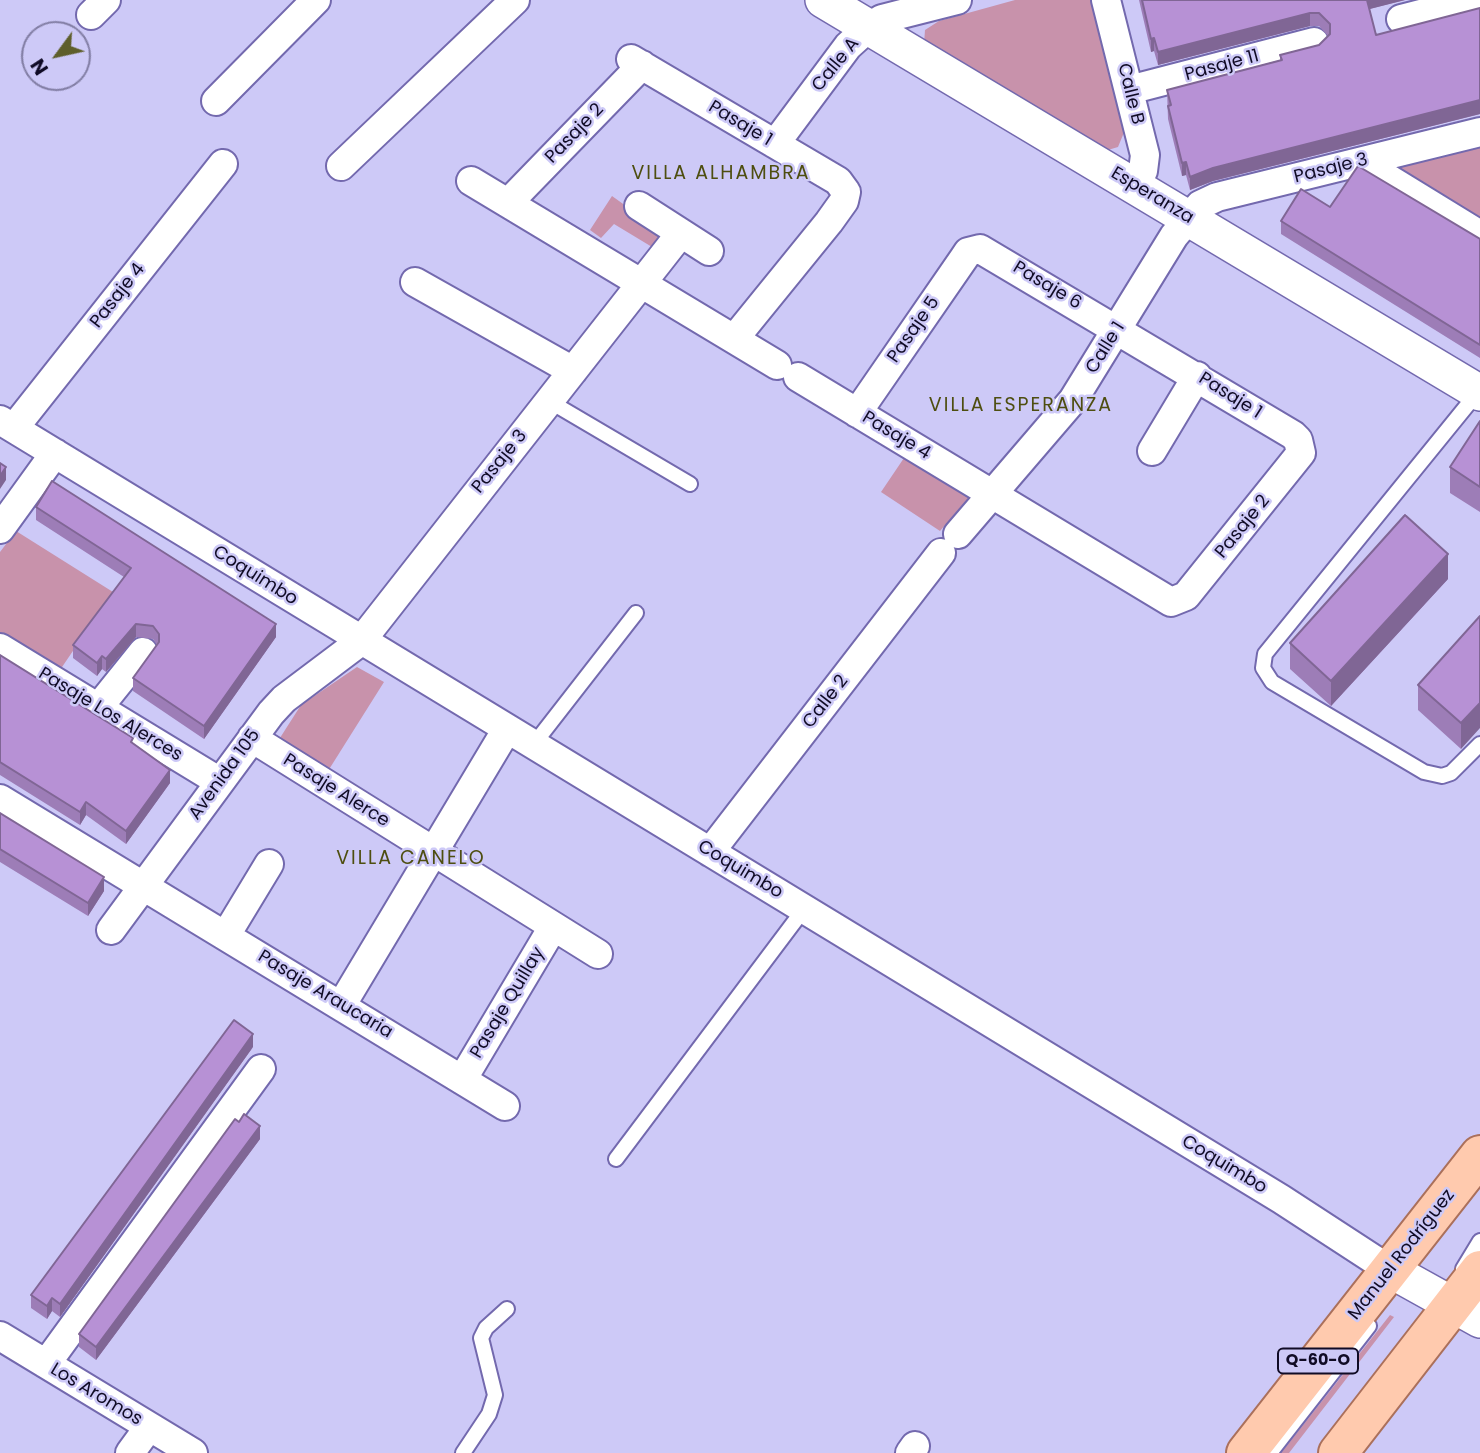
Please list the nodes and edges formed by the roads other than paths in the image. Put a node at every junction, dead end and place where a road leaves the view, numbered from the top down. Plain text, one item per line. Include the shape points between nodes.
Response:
1 (316, 0) edge
2 (515, 0) edge
3 (823, 0) edge
4 (957, 0) edge
5 (1106, 0) edge
6 (1476, 0) edge
7 (1401, 19) dead end
8 (869, 27) junction
9 (1314, 42) dead end
10 (637, 62) joint
11 (1129, 90) junction
12 (216, 102) dead end
13 (1480, 132) edge
14 (775, 144) junction
15 (1361, 162) junction
16 (223, 164) dead end
17 (341, 166) dead end
18 (471, 181) dead end
19 (1135, 186) junction
20 (508, 203) junction
21 (639, 206) dead end
22 (1188, 218) junction
23 (681, 233) junction
24 (1480, 235) edge
25 (973, 250) joint
26 (709, 251) dead end
27 (415, 282) dead end
28 (642, 284) junction
29 (1118, 329) junction
30 (734, 339) junction
31 (573, 371) junction
32 (1197, 376) junction
33 (1479, 393) edge
34 (549, 401) junction
35 (857, 413) junction
36 (7, 424) edge
37 (1301, 447) joint
38 (1152, 451) dead end
39 (55, 453) junction
40 (690, 484) dead end
41 (994, 496) junction
42 (0, 529) edge
43 (950, 544) joint
44 (635, 613) dead end
45 (361, 641) junction
46 (0, 648) edge
47 (143, 652) dead end
48 (98, 708) junction
49 (507, 729) junction
50 (252, 738) junction
51 (534, 744) junction
52 (1480, 744) edge
53 (220, 782) junction
54 (0, 799) edge
55 (434, 852) junction
56 (710, 852) junction
57 (269, 864) dead end
58 (144, 885) junction
59 (804, 909) junction
60 (553, 927) junction
61 (110, 930) dead end
62 (226, 935) junction
63 (598, 954) dead end
64 (341, 1006) junction
65 (261, 1069) dead end
66 (463, 1080) junction
67 (505, 1106) dead end
68 (1480, 1155) edge
69 (616, 1159) dead end
70 (1480, 1241) edge
71 (1390, 1270) junction
72 (1480, 1270) edge
73 (508, 1308) dead end
74 (1467, 1312) edge
75 (0, 1336) edge
76 (46, 1364) junction
77 (149, 1427) junction
78 (130, 1453) edge
79 (193, 1453) edge
80 (463, 1453) edge
81 (1246, 1453) edge
82 (1270, 1453) edge
83 (1338, 1453) edge

1 - 12 street
2 - 17 street
3 - 8 street, Esperanza
4 - 8 street, Calle A via 883,19
5 - 11 street, Calle B
6 - 7 street
8 - 14 street, Calle A via 848,46
8 - 19 street, Esperanza
9 - 11 street, Pasaje 11
10 - 14 street, Pasaje 1
10 - 20 street, Pasaje 2
11 - 19 street, Calle B via 1146,162
13 - 15 street, Pasaje 3
14 - 30 street, Pasaje 1 via 838,181 846,192 829,222
15 - 22 street, Pasaje 3 via 1217,197
15 - 24 street
16 - 36 street, Pasaje 4
18 - 20 street
19 - 22 street, Esperanza
20 - 28 street
21 - 23 street
22 - 29 street, Calle 1
22 - 33 street, Esperanza
23 - 26 street
23 - 28 street
25 - 29 street, Pasaje 6 via 987,251
25 - 35 street, Pasaje 5
27 - 31 street
28 - 30 street
28 - 31 street, Pasaje 3
29 - 32 street, Pasaje 1
29 - 41 street, Calle 1 via 1060,417
30 - 35 street, Pasaje 4
31 - 34 street, Pasaje 3
32 - 37 street, Pasaje 1 via 1293,435
32 - 38 street
33 - 52 lane via 1265,654 1263,668 1272,682 1424,772 1451,773
34 - 40 lane
34 - 45 street, Pasaje 3
35 - 41 street, Pasaje 4
36 - 39 street, Coquimbo
37 - 41 street, Pasaje 2 via 1299,459 1186,596 1176,602 1167,601
39 - 42 street
39 - 45 street, Coquimbo
41 - 43 street, Calle 1
43 - 56 street, Calle 2
44 - 51 lane
45 - 49 street, Coquimbo
45 - 50 street, Avenida 105 via 284,699
46 - 48 street, Pasaje Los Alerces
47 - 48 street
48 - 53 street, Pasaje Los Alerces
49 - 51 street, Coquimbo
49 - 55 street
50 - 53 street, Avenida 105
50 - 55 street, Pasaje Alerce
51 - 56 street, Coquimbo
53 - 58 street, Avenida 105
54 - 58 street, Pasaje Araucaria
55 - 60 street, Pasaje Alerce
55 - 64 street
56 - 59 street, Coquimbo
57 - 62 street
58 - 61 street, Avenida 105
58 - 62 street, Pasaje Araucaria
59 - 69 lane
59 - 71 street, Coquimbo
60 - 63 street, Pasaje Alerce
60 - 66 street, Pasaje Quillay
62 - 64 street, Pasaje Araucaria
64 - 66 street, Pasaje Araucaria
65 - 76 street
66 - 67 street, Pasaje Araucaria
68 - 71 main road, Manuel Rodríguez / Q-60-O
70 - 74 lane via 1462,1270
71 - 74 street, Coquimbo
71 - 81 main road, Manuel Rodríguez / Q-60-O
71 - 82 lane via 1367,1329
72 - 74 main road
73 - 80 lane via 481,1338 495,1395 489,1414
74 - 83 main road
75 - 76 street, Los Aromos
76 - 77 street, Los Aromos
77 - 78 street
77 - 79 street, Los Aromos

